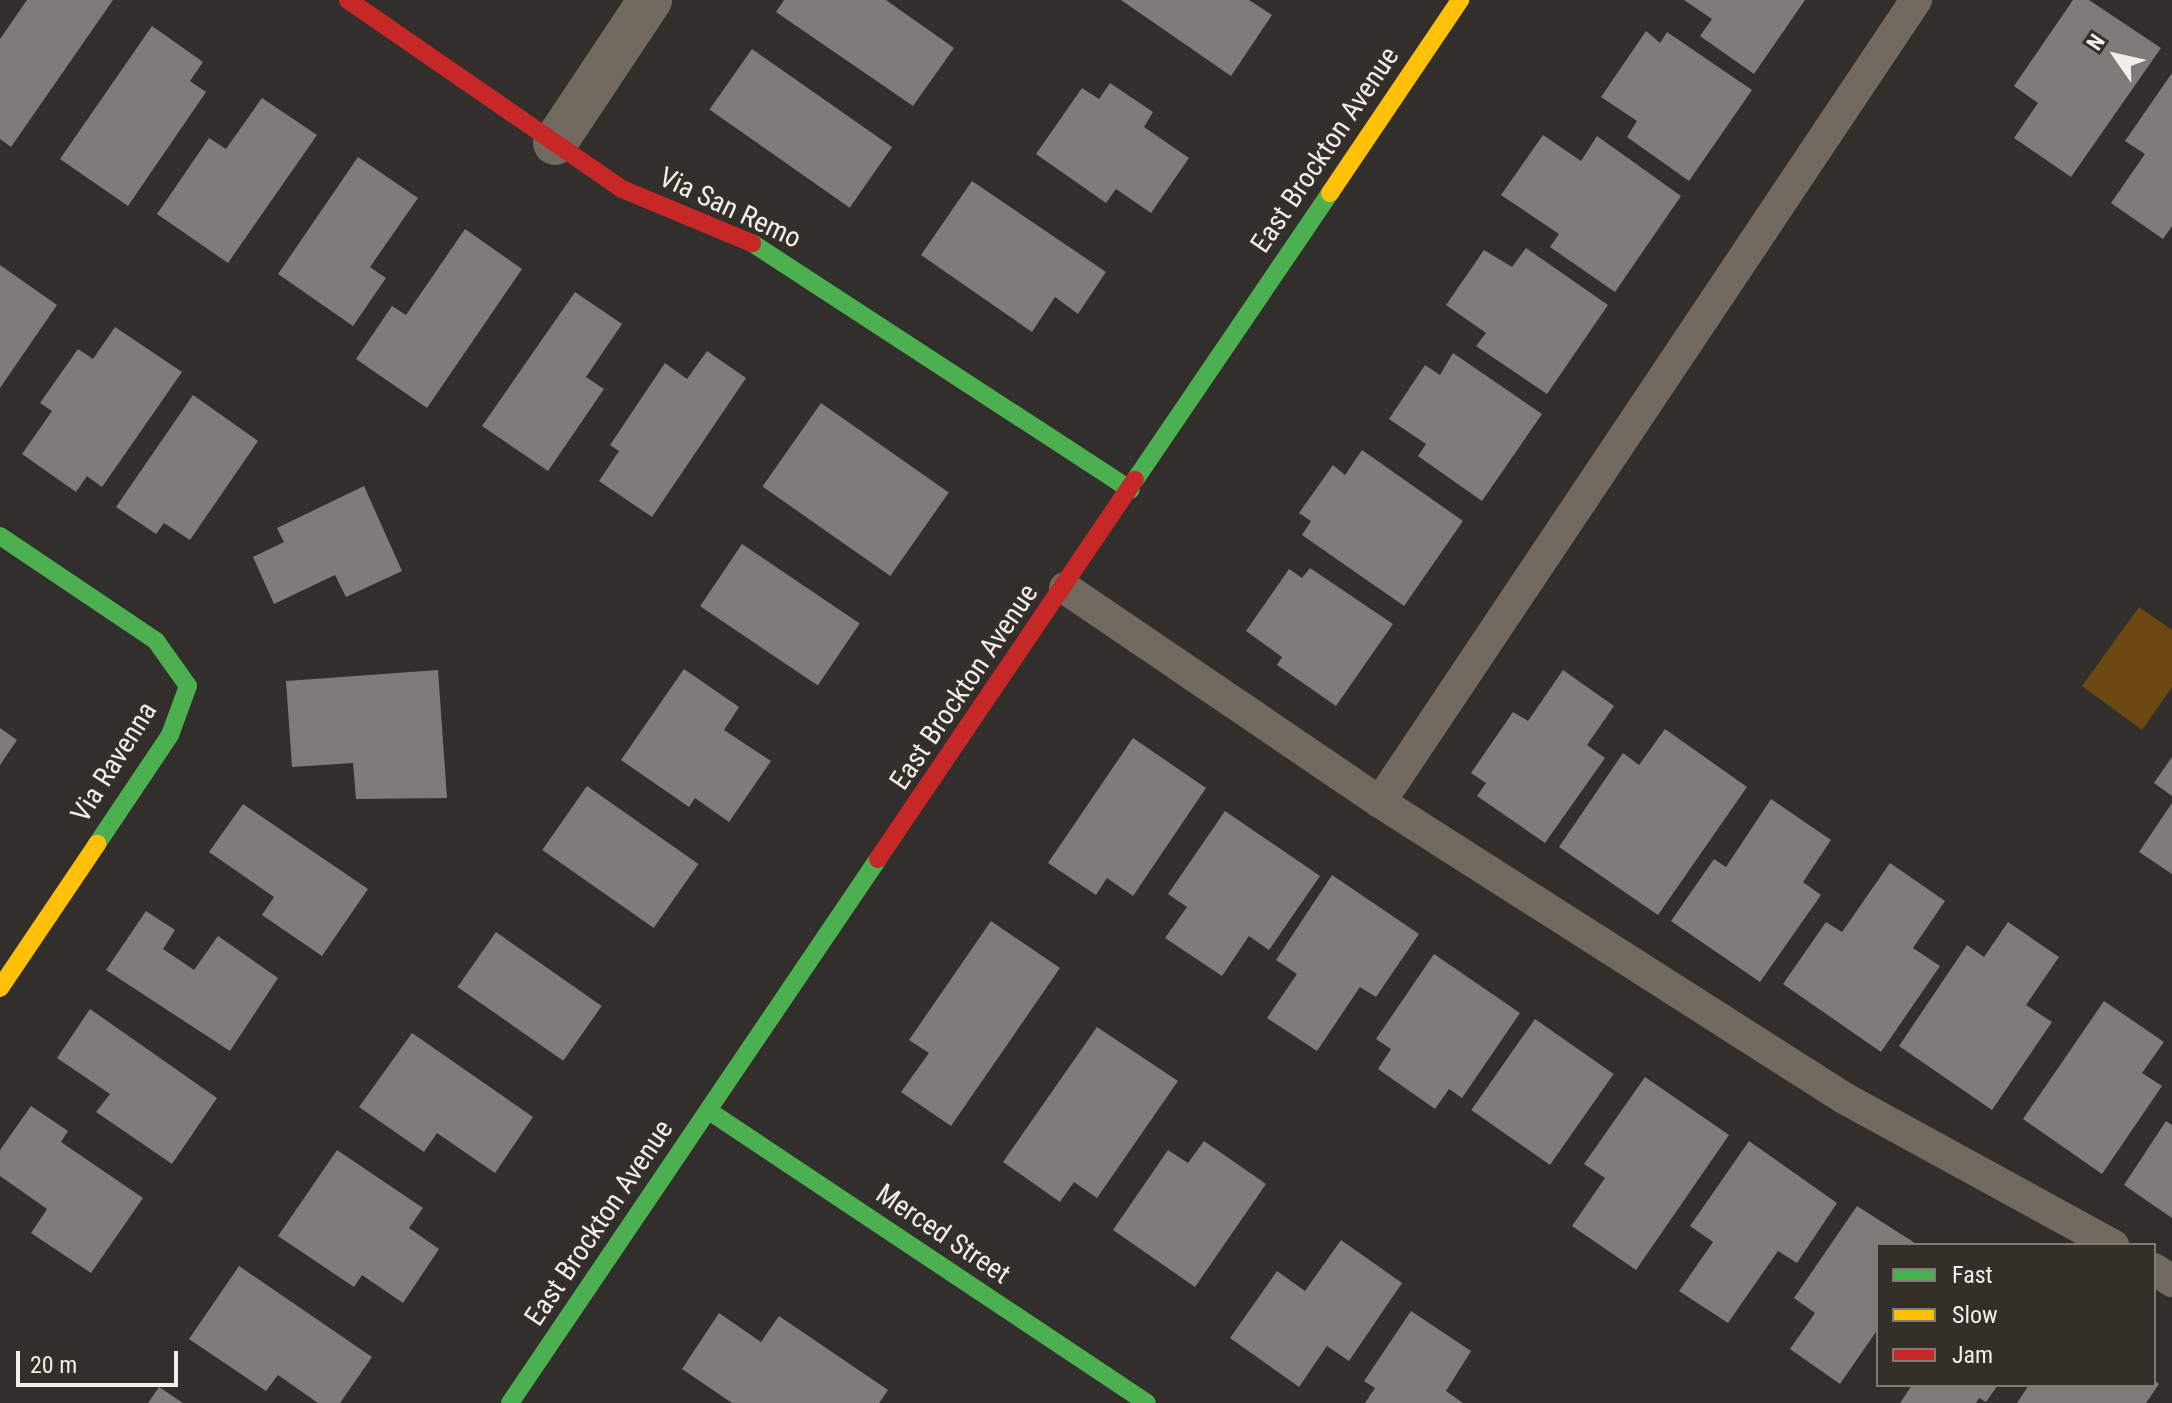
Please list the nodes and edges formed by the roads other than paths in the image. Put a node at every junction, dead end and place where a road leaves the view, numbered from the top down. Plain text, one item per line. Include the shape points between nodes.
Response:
1 (348, 0) edge
2 (650, 0) edge
3 (1460, 0) edge
4 (1916, 0) edge
5 (555, 143) junction
6 (1131, 490) junction
7 (0, 536) edge
8 (1065, 588) junction
9 (1380, 802) junction
10 (0, 988) edge
11 (709, 1111) junction
12 (2109, 1243) edge
13 (510, 1403) edge
14 (1147, 1403) edge

1 - 5 street, Via San Remo
2 - 5 street
3 - 6 street, East Brockton Avenue
4 - 9 lane
5 - 6 street, Via San Remo via 622,189 770,250
6 - 8 street, East Brockton Avenue
7 - 10 street, Via Ravenna via 156,641 188,686 170,735
8 - 9 lane
8 - 11 street, East Brockton Avenue
9 - 12 lane via 1844,1098
11 - 13 street, East Brockton Avenue
11 - 14 street, Merced Street

